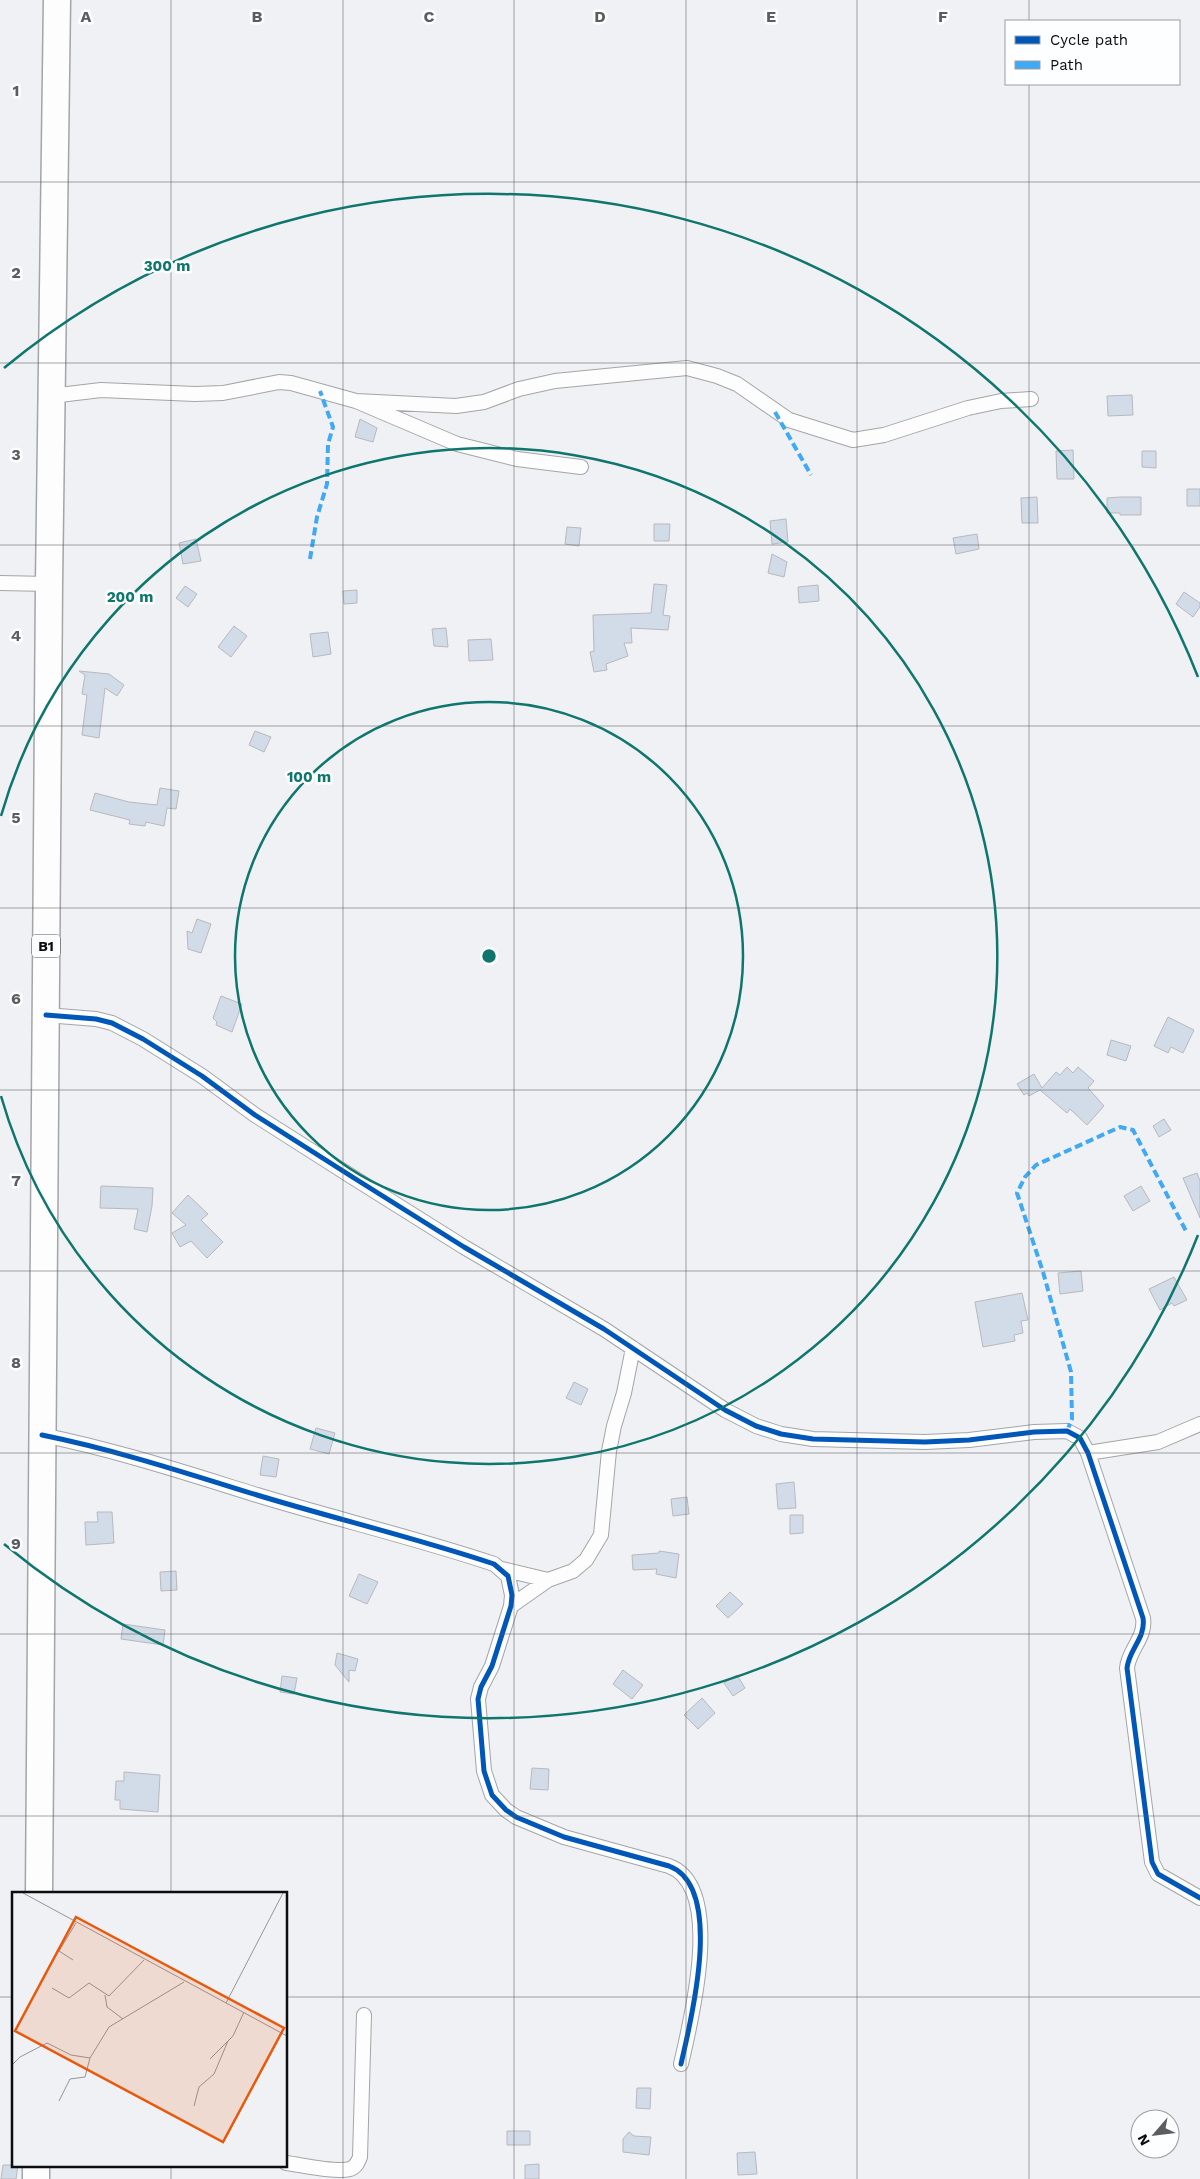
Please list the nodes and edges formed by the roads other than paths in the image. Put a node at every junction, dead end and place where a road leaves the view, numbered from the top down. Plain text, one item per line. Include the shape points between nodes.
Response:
1 (57, 0) edge
2 (51, 396) junction
3 (1031, 399) dead end
4 (356, 401) junction
5 (581, 467) dead end
6 (0, 583) edge
7 (49, 584) junction
8 (46, 1015) junction
9 (633, 1348) junction
10 (1200, 1424) edge
11 (42, 1436) junction
12 (1088, 1453) junction
13 (502, 1569) junction
14 (548, 1580) junction
15 (512, 1606) junction
16 (39, 1892) edge
17 (1200, 1898) edge
18 (364, 2014) dead end
19 (681, 2064) dead end
20 (288, 2163) edge
21 (36, 2166) edge
22 (36, 2179) edge

1 - 2 highway, B1
2 - 4 street via 101,390 223,393 279,382
2 - 7 highway, B1
3 - 4 street via 976,406 884,435 853,440 789,420 737,384 686,368 555,381 519,389 484,402 456,406
4 - 5 street via 456,444 517,459
6 - 7 street
7 - 8 highway, B1
8 - 9 street via 96,1019 144,1039 354,1178
8 - 11 highway, B1
9 - 12 street via 725,1410 781,1434 813,1439 925,1442 1067,1431 1080,1438
9 - 14 street via 608,1451 600,1535 586,1560 574,1571
10 - 12 street via 1158,1442
11 - 13 street via 112,1450 192,1473 258,1495 438,1545
11 - 16 highway, B1
12 - 17 street via 1143,1618 1144,1632 1128,1660 1127,1668 1152,1862 1158,1874
13 - 14 street
13 - 15 street via 511,1585
14 - 15 street
15 - 19 street via 478,1699 487,1784 498,1803 516,1817 564,1837 678,1869 690,1882 700,1919 700,1954 694,2008
18 - 20 street via 358,2164 343,2170
21 - 22 highway

